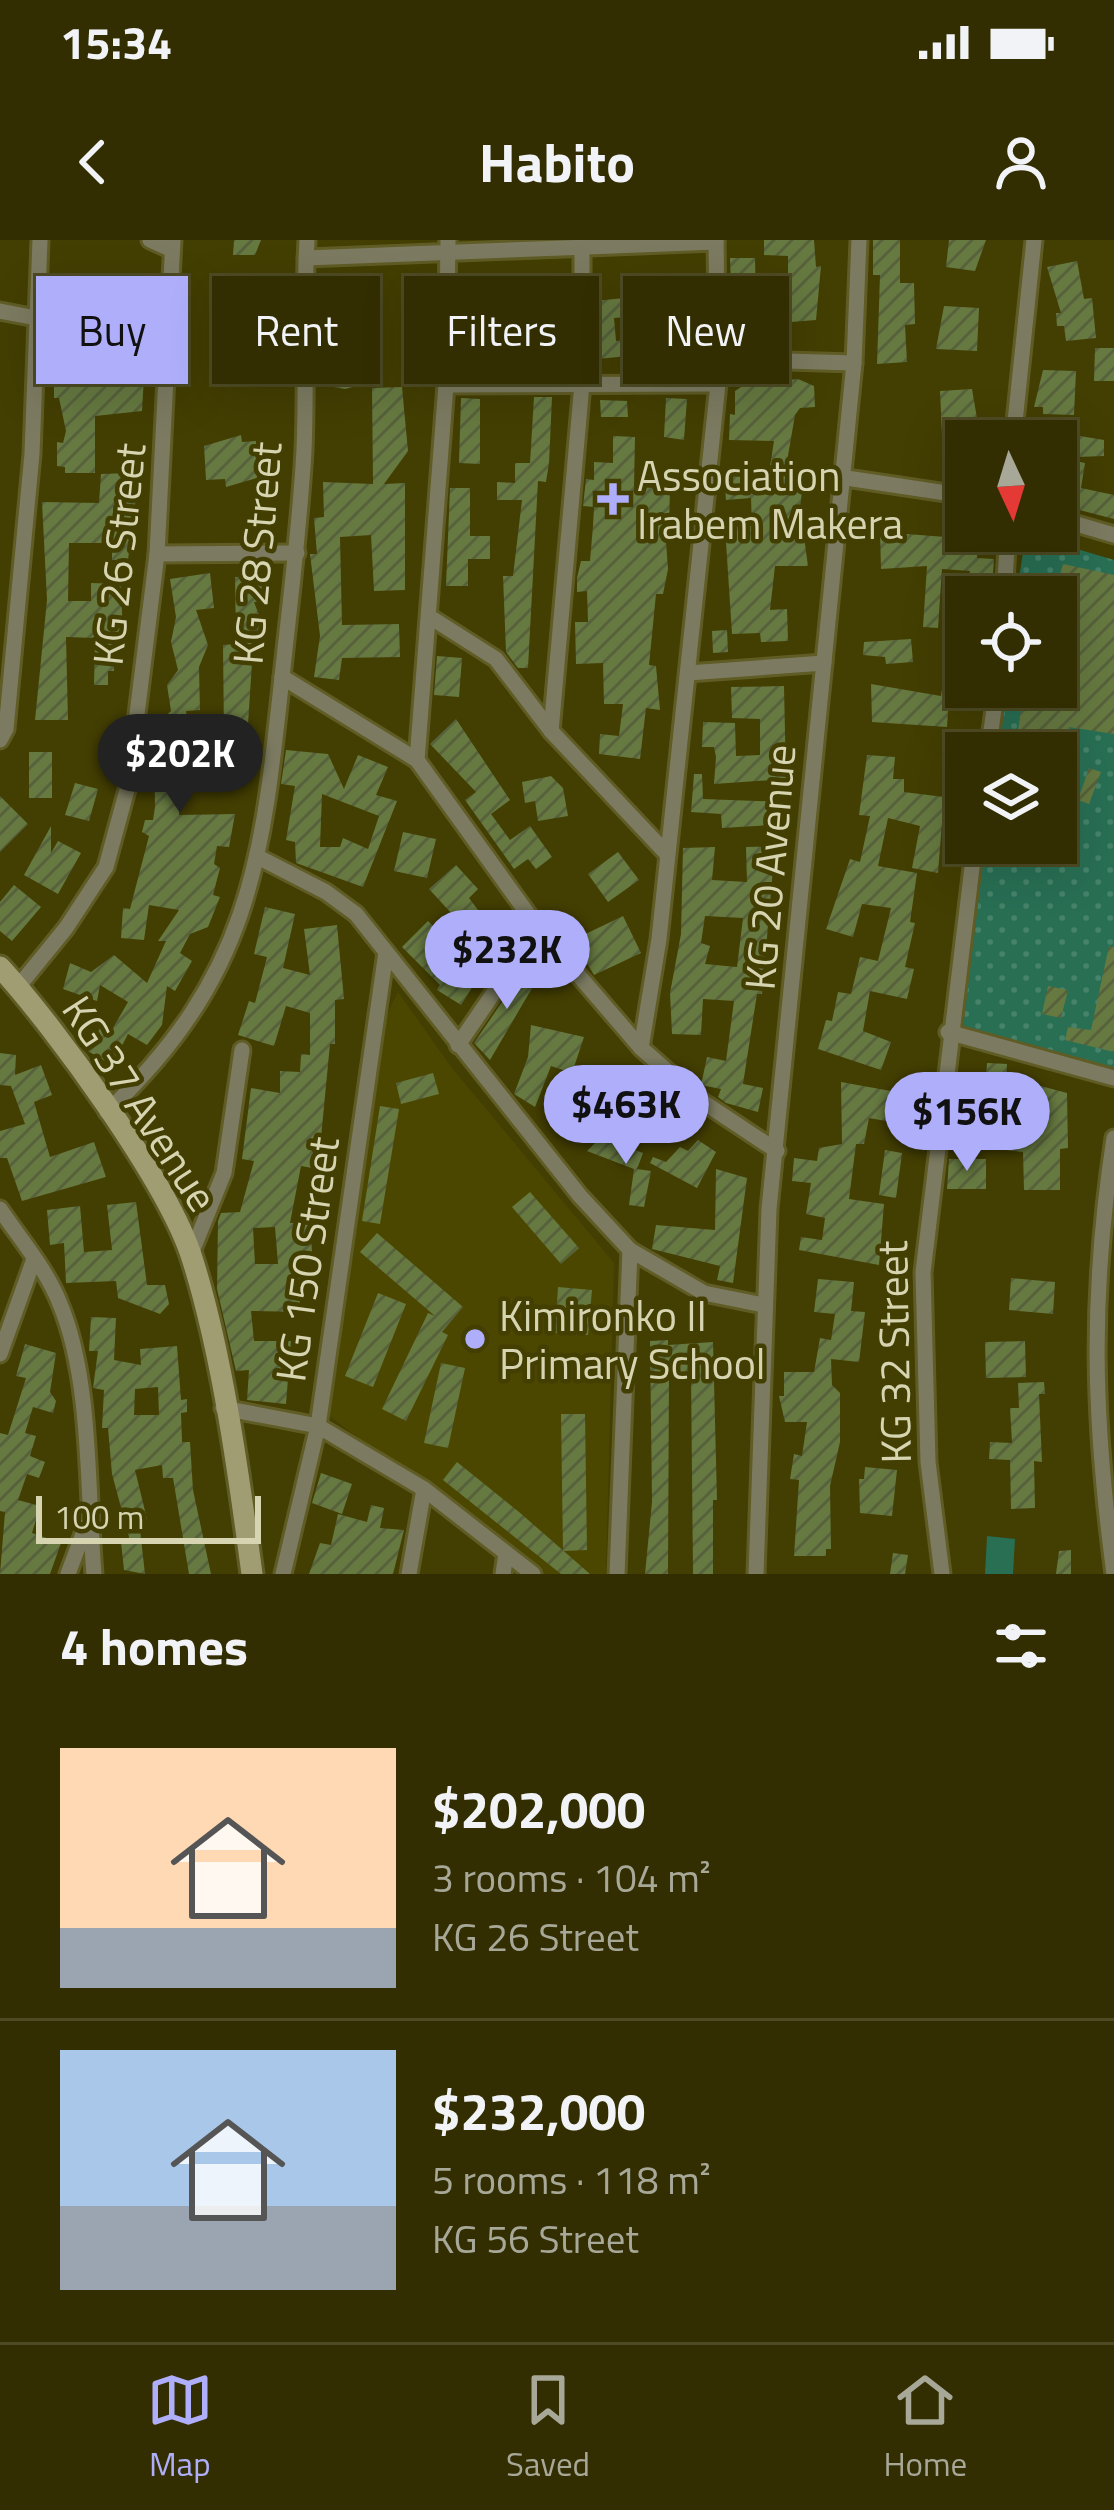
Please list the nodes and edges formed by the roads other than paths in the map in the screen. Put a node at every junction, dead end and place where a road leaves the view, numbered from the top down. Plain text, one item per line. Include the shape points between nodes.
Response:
1 (40, 240) edge
2 (151, 240) edge
3 (859, 240) edge
4 (1034, 240) edge
5 (716, 241) edge
6 (582, 244) edge
7 (172, 245) edge
8 (447, 247) edge
9 (306, 249) edge
10 (38, 276) edge
11 (582, 276) edge
12 (717, 276) edge
13 (0, 311) edge
14 (36, 318) joint
15 (789, 361) edge
16 (854, 363) junction
17 (582, 384) joint
18 (718, 384) edge
19 (446, 385) junction
20 (1015, 420) edge
21 (840, 477) junction
22 (945, 493) edge
23 (1077, 525) edge
24 (1114, 536) edge
25 (297, 553) junction
26 (158, 554) junction
27 (430, 617) junction
28 (824, 663) junction
29 (688, 673) junction
30 (282, 676) junction
31 (551, 730) junction
32 (0, 740) edge
33 (417, 760) junction
34 (667, 854) junction
35 (260, 858) junction
36 (971, 864) edge
37 (538, 928) junction
38 (386, 952) junction
39 (1, 968) edge
40 (9, 982) edge
41 (948, 1032) junction
42 (458, 1045) junction
43 (641, 1048) junction
44 (242, 1050) dead end
45 (1114, 1078) edge
46 (107, 1112) junction
47 (1114, 1138) edge
48 (777, 1151) junction
49 (0, 1209) edge
50 (630, 1250) junction
51 (191, 1254) junction
52 (34, 1259) junction
53 (763, 1305) junction
54 (0, 1354) edge
55 (223, 1408) junction
56 (318, 1426) junction
57 (424, 1489) junction
58 (89, 1518) junction
59 (506, 1553) junction
60 (68, 1574) edge
61 (94, 1574) edge
62 (252, 1574) edge
63 (283, 1574) edge
64 (410, 1574) edge
65 (503, 1574) edge
66 (532, 1574) edge
67 (617, 1574) edge
68 (756, 1574) edge
69 (942, 1574) edge
70 (1114, 1574) edge

1 - 10 street
2 - 7 street
3 - 16 street, KG 20 Avenue
4 - 20 street
5 - 6 street
5 - 12 street
6 - 8 street
6 - 11 street
7 - 26 street, KG 26 Street
8 - 9 street
8 - 19 street
9 - 25 street, KG 28 Street
13 - 14 street
14 - 32 street via 23,574
15 - 16 street
16 - 21 street, KG 20 Avenue
17 - 19 street
17 - 31 street
18 - 29 street
19 - 27 street
21 - 22 street
21 - 28 street, KG 20 Avenue
23 - 24 street
25 - 26 street
25 - 30 street, KG 28 Street
26 - 40 street, KG 26 Street via 112,852 79,911
27 - 31 street via 496,658
27 - 33 street
28 - 29 street
28 - 48 street, KG 20 Avenue
29 - 34 street
30 - 33 street
30 - 35 street, KG 28 Street
31 - 34 street
33 - 37 street
34 - 43 street
35 - 38 street via 356,914
35 - 46 street, KG 28 Street via 208,990 144,1078
36 - 41 street, KG 32 Street
37 - 42 street
37 - 43 street
38 - 42 street
38 - 56 street, KG 150 Street
39 - 40 street, KG 37 Avenue
40 - 46 street, KG 37 Avenue
41 - 45 street
41 - 69 street, KG 32 Street via 923,1272 928,1462
42 - 50 street
43 - 48 street
44 - 51 street via 224,1173
46 - 51 street, KG 37 Avenue via 164,1196
47 - 70 street via 1094,1309
48 - 53 street, KG 20 Avenue
49 - 52 street
50 - 53 street via 704,1293
50 - 67 street
51 - 55 street, KG 37 Avenue
52 - 54 street
52 - 58 street via 68,1330
53 - 68 street, KG 20 Avenue
55 - 56 street
55 - 62 street, KG 37 Avenue
56 - 57 street
56 - 63 street, KG 150 Street
57 - 59 street
57 - 64 street
58 - 60 street
58 - 61 street
59 - 65 street
59 - 66 street

